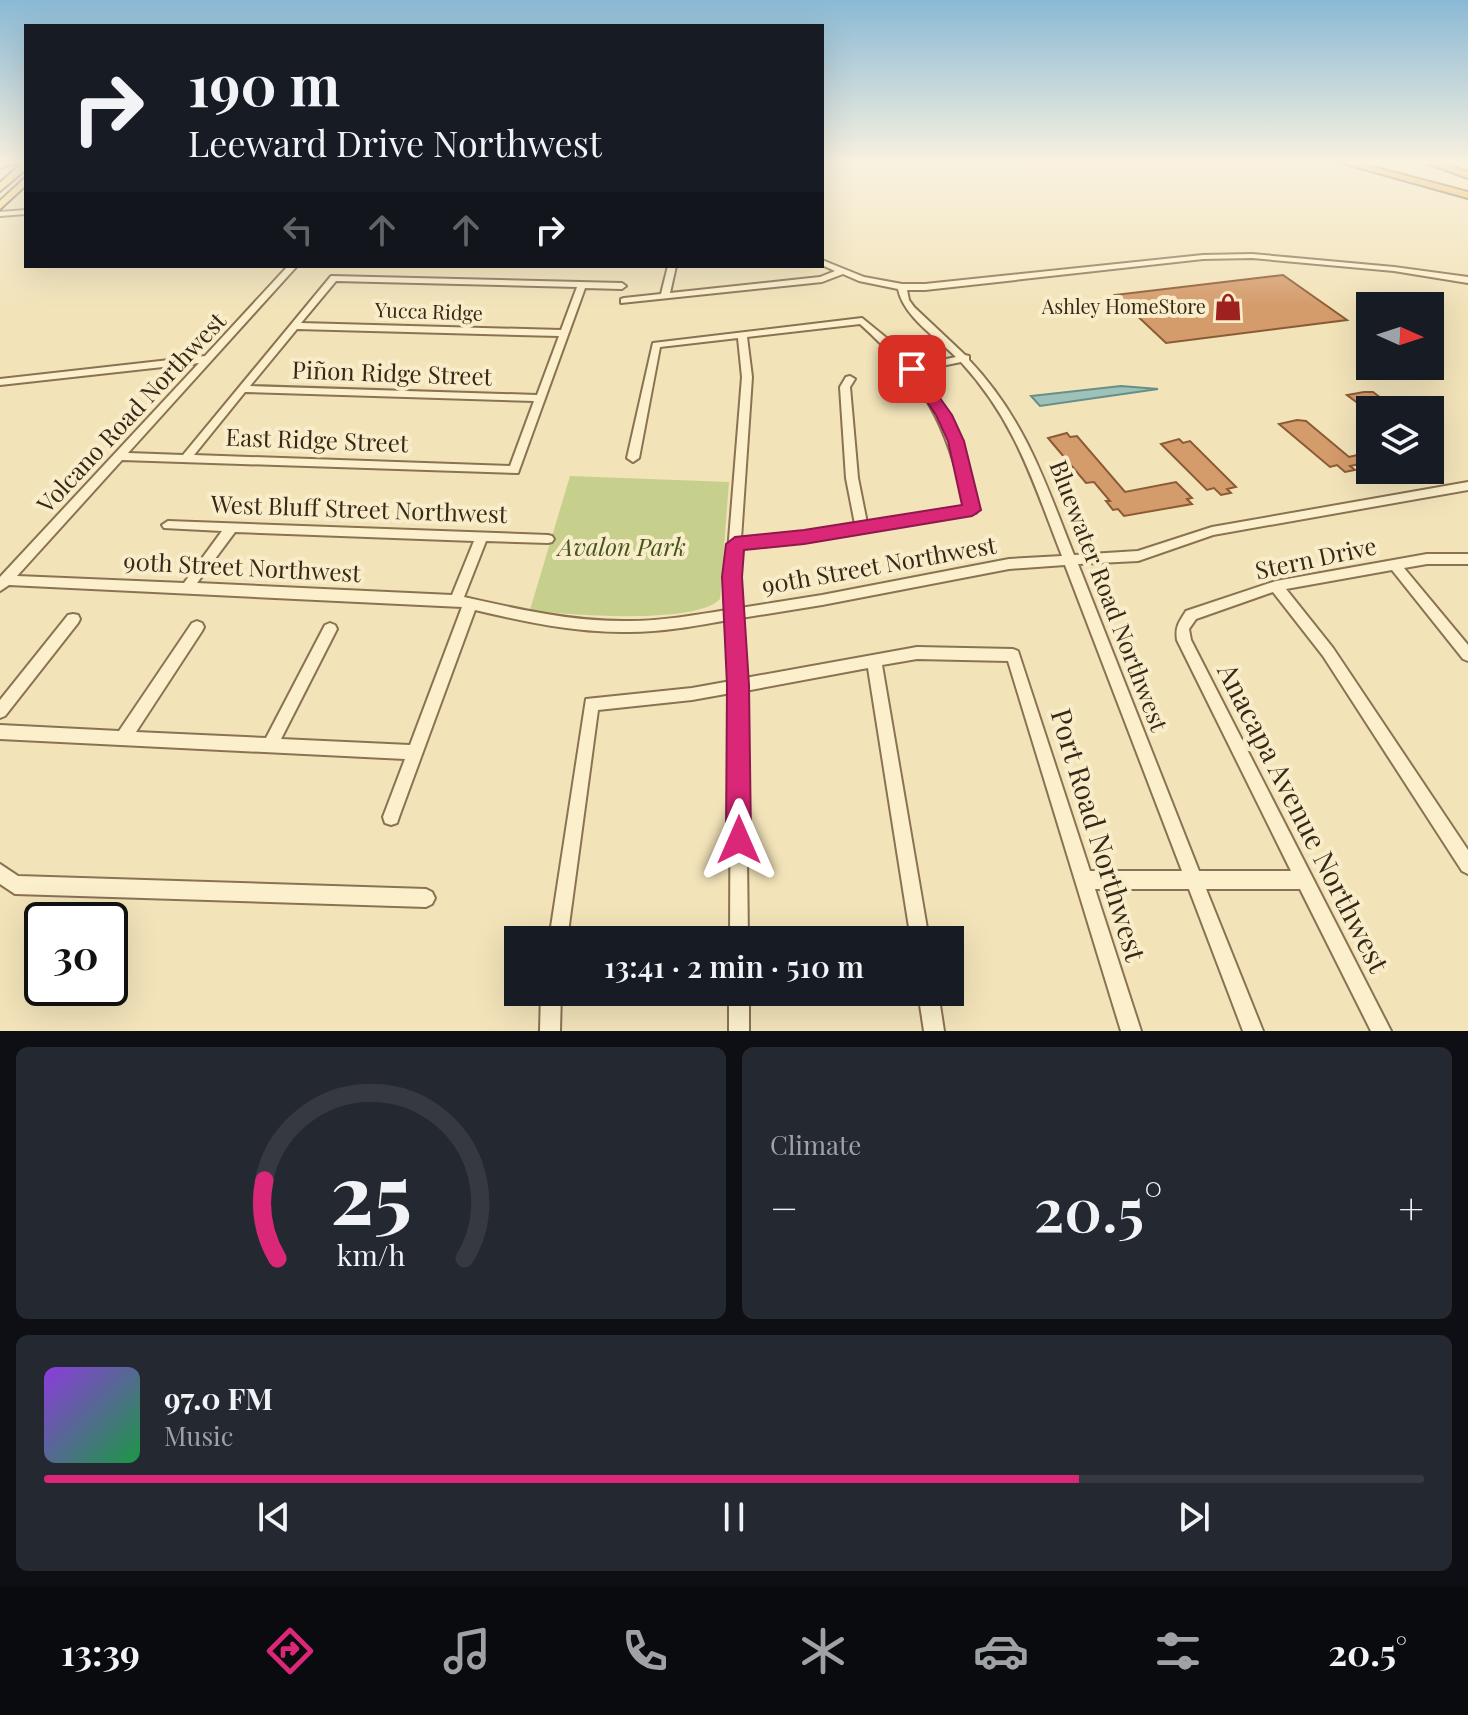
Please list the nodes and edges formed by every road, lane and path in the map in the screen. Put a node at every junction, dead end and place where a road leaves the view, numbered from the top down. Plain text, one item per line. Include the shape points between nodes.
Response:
1 (24, 212) edge
2 (12, 213) junction
3 (0, 214) edge
4 (0, 226) edge
5 (824, 263) edge
6 (291, 268) edge
7 (672, 268) edge
8 (842, 271) junction
9 (1468, 280) edge
10 (582, 285) junction
11 (622, 286) dead end
12 (902, 287) junction
13 (665, 296) junction
14 (624, 301) dead end
15 (294, 326) junction
16 (564, 333) junction
17 (742, 335) junction
18 (966, 358) junction
19 (208, 359) junction
20 (912, 369) junction
21 (850, 379) dead end
22 (0, 382) edge
23 (242, 389) junction
24 (540, 398) junction
25 (119, 456) junction
26 (633, 458) dead end
27 (185, 459) junction
28 (1468, 486) edge
29 (168, 525) dead end
30 (231, 528) junction
31 (862, 528) junction
32 (482, 537) junction
33 (548, 539) dead end
34 (735, 544) junction
35 (1468, 559) edge
36 (1067, 560) junction
37 (1394, 564) junction
38 (3, 583) edge
39 (1276, 586) junction
40 (187, 588) junction
41 (463, 602) junction
42 (734, 614) junction
43 (73, 619) dead end
44 (197, 627) dead end
45 (1182, 628) joint
46 (330, 629) dead end
47 (1468, 655) edge
48 (874, 661) junction
49 (738, 685) junction
50 (0, 711) edge
51 (0, 732) edge
52 (123, 738) junction
53 (270, 745) junction
54 (415, 752) junction
55 (391, 817) dead end
56 (1468, 865) edge
57 (0, 873) edge
58 (1191, 878) junction
59 (1084, 880) junction
60 (1304, 880) junction
61 (426, 898) dead end
62 (560, 926) edge
63 (739, 926) edge
64 (918, 926) edge
65 (551, 1006) edge
66 (739, 1006) edge
67 (930, 1006) edge
68 (550, 1031) edge
69 (739, 1031) edge
70 (934, 1031) edge
71 (1131, 1031) edge
72 (1253, 1031) edge
73 (1381, 1031) edge

1 - 2 street
2 - 3 street
2 - 4 street
5 - 8 street
6 - 19 street, Volcano Road Northwest
7 - 13 street
8 - 12 street
8 - 13 street via 822,279
9 - 12 street via 1252,256
10 - 11 street
10 - 15 street via 334,278
10 - 16 street
12 - 18 street, Bluewater Road Northwest via 911,309
13 - 14 street
15 - 16 street, Yucca Ridge
15 - 23 street
16 - 24 street
17 - 20 street via 862,321
17 - 26 street via 656,345
17 - 34 street via 747,377
18 - 20 street
18 - 36 street, Bluewater Road Northwest via 1018,431
19 - 22 street
19 - 25 street, Volcano Road Northwest
20 - 31 street via 956,441 972,510
21 - 31 street via 845,387 852,478
23 - 24 street, Piñon Ridge Street
23 - 27 street
24 - 27 street, East Ridge Street via 514,470
25 - 27 street, East Ridge Street
25 - 38 street, Volcano Road Northwest
28 - 36 street, 90th Street Northwest via 1212,531 1138,556
29 - 30 street, West Bluff Street Northwest
30 - 32 street, West Bluff Street Northwest
30 - 40 street
31 - 34 street
32 - 33 street, West Bluff Street Northwest
32 - 41 street
34 - 42 street
35 - 37 street, Stern Drive
36 - 42 street, 90th Street Northwest via 1009,564
36 - 58 street, Bluewater Road Northwest
37 - 39 street, Stern Drive
37 - 47 street
38 - 40 street, 90th Street Northwest
39 - 45 street, Stern Drive via 1191,615
39 - 56 street via 1328,652
40 - 41 street, 90th Street Northwest
41 - 42 street, 90th Street Northwest via 587,625 665,624
41 - 54 street
42 - 49 street
43 - 50 street
44 - 52 street
45 - 60 street, Anacapa Avenue Northwest
46 - 53 street
48 - 49 street
48 - 59 street, Port Road Northwest via 917,653 1013,655
48 - 64 street
49 - 62 street via 591,704
49 - 63 street
51 - 52 street
52 - 53 street
53 - 54 street
54 - 55 street
57 - 61 street via 15,885
58 - 59 street
58 - 60 street
58 - 72 street, Bluewater Road Northwest
59 - 71 street, Port Road Northwest
60 - 73 street, Anacapa Avenue Northwest
65 - 68 street
66 - 69 street
67 - 70 street

